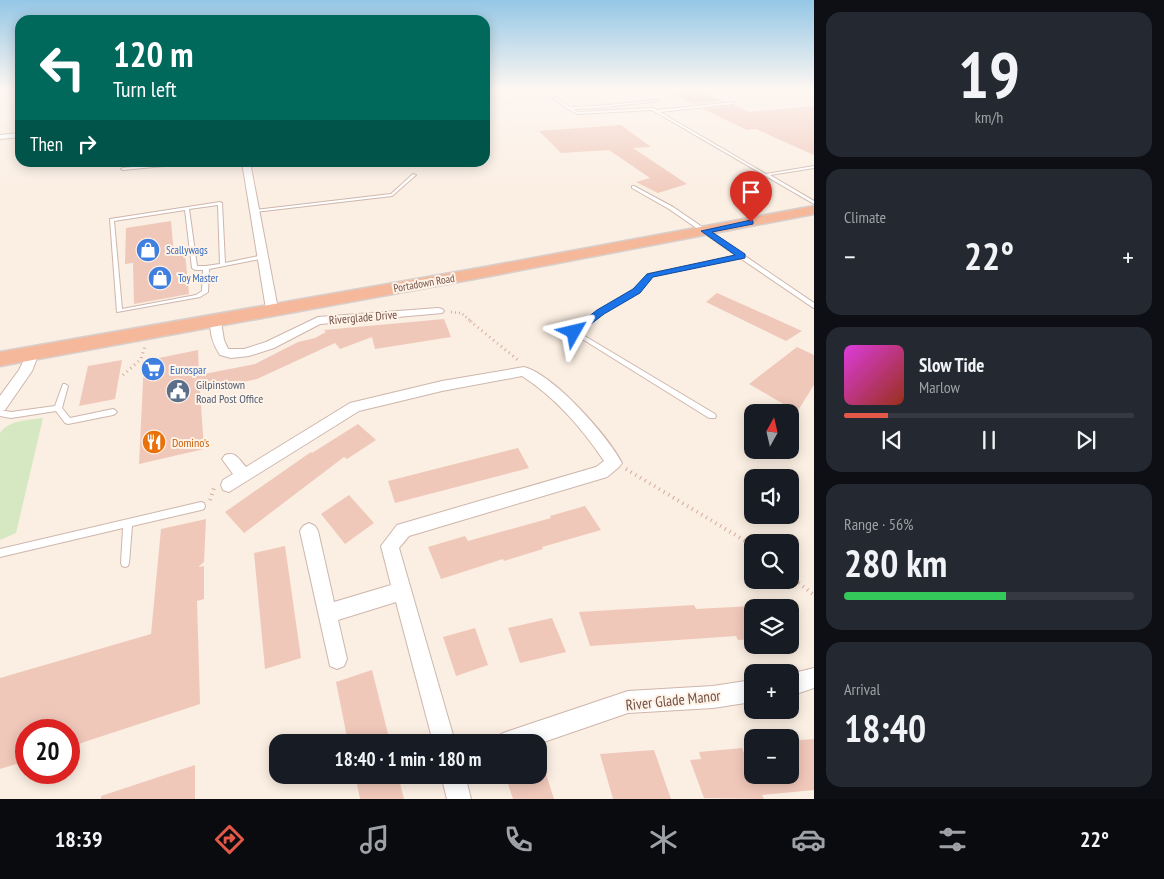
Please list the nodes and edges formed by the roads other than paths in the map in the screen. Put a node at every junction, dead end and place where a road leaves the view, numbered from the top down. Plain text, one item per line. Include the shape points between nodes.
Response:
1 (683, 126) edge
2 (15, 136) edge
3 (0, 137) edge
4 (144, 167) edge
5 (247, 167) edge
6 (814, 167) edge
7 (124, 169) dead end
8 (414, 175) dead end
9 (764, 175) junction
10 (633, 187) dead end
11 (814, 203) edge
12 (187, 208) junction
13 (814, 210) edge
14 (255, 211) junction
15 (705, 231) junction
16 (742, 256) junction
17 (263, 257) junction
18 (223, 265) junction
19 (206, 268) junction
20 (814, 306) edge
21 (429, 308) road end
22 (272, 309) junction
23 (216, 319) junction
24 (33, 353) junction
25 (0, 359) edge
26 (64, 386) dead end
27 (0, 406) edge
28 (58, 408) junction
29 (113, 412) dead end
30 (0, 413) edge
31 (712, 416) dead end
32 (230, 459) dead end
33 (244, 476) junction
34 (229, 485) dead end
35 (201, 506) dead end
36 (128, 523) junction
37 (309, 531) dead end
38 (0, 553) edge
39 (125, 563) dead end
40 (402, 591) junction
41 (328, 614) junction
42 (337, 659) dead end
43 (814, 678) edge
44 (799, 682) edge
45 (744, 692) edge
46 (442, 734) edge
47 (533, 734) edge
48 (455, 784) edge
49 (459, 799) edge

1 - 9 lane
2 - 3 street
4 - 7 lane
5 - 14 street
6 - 9 lane
8 - 14 lane via 392,195
9 - 11 lane
10 - 15 lane
12 - 18 lane via 220,203
12 - 19 lane via 195,268
12 - 19 lane via 112,220 119,311 198,296 205,292
13 - 15 highway, Portadown Road
14 - 17 street
15 - 16 lane
15 - 22 highway, Portadown Road
16 - 20 lane
16 - 31 lane via 650,276 636,291 574,332
17 - 18 lane
17 - 22 street
18 - 19 lane
21 - 23 street, Riverglade Drive via 318,321 270,345 232,354 219,346
22 - 23 highway, Portadown Road
23 - 24 highway, Portadown Road
24 - 25 highway, Portadown Road
24 - 27 street via 25,371
26 - 28 lane
28 - 29 lane via 68,420
28 - 30 lane via 11,415
32 - 33 street
33 - 34 street
33 - 40 street via 355,407 524,371 536,378 588,425 614,463 601,472 403,530 390,546
35 - 36 lane
36 - 38 lane
36 - 39 lane
37 - 41 street
40 - 41 street
40 - 46 street
41 - 42 street
43 - 44 street
45 - 47 street, River Glade Manor via 628,702
48 - 49 street

